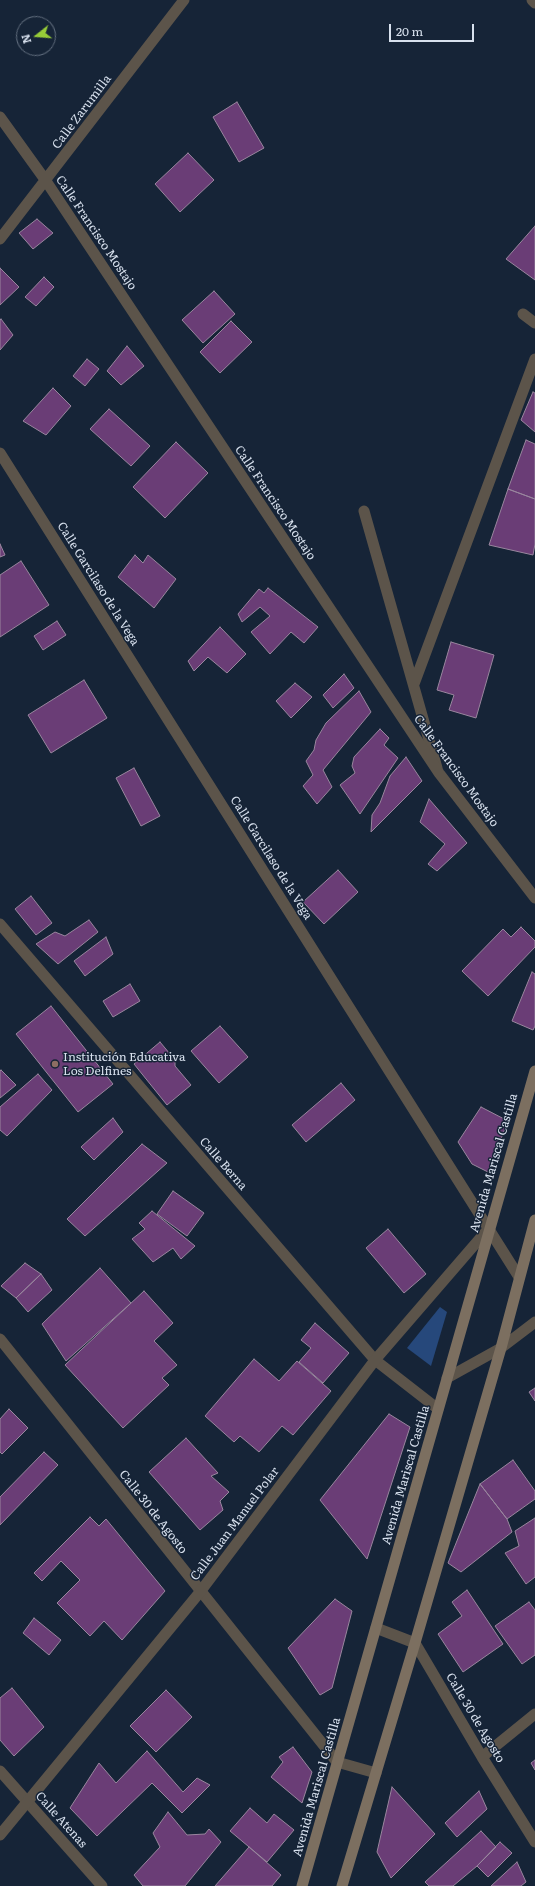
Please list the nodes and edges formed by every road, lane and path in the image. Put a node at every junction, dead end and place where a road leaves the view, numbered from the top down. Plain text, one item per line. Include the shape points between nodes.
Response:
1 (184, 0) edge
2 (532, 0) edge
3 (535, 3) edge
4 (0, 117) edge
5 (46, 181) junction
6 (0, 239) edge
7 (522, 314) dead end
8 (535, 323) edge
9 (535, 359) edge
10 (0, 453) edge
11 (364, 511) dead end
12 (414, 684) junction
13 (439, 773) junction
14 (535, 898) edge
15 (0, 924) edge
16 (535, 1071) edge
17 (535, 1220) edge
18 (489, 1228) junction
19 (519, 1277) junction
20 (535, 1322) edge
21 (0, 1339) edge
22 (501, 1348) junction
23 (375, 1360) junction
24 (447, 1378) junction
25 (438, 1410) junction
26 (200, 1592) junction
27 (376, 1628) junction
28 (415, 1643) junction
29 (535, 1714) edge
30 (482, 1757) junction
31 (337, 1762) junction
32 (0, 1771) edge
33 (376, 1773) junction
34 (28, 1802) junction
35 (0, 1834) edge
36 (535, 1842) edge
37 (102, 1886) edge
38 (302, 1886) edge
39 (342, 1886) edge

1 - 5 street, Calle Zarumilla
2 - 3 street
4 - 5 street, Calle Francisco Mostajo
5 - 6 street, Calle Zarumilla
5 - 13 street, Calle Francisco Mostajo
7 - 8 street
9 - 12 street
10 - 18 street, Calle Garcilaso de la Vega
11 - 12 street
12 - 13 street
13 - 14 street, Calle Francisco Mostajo
15 - 23 street, Calle Berna
16 - 18 main road, Avenida Mariscal Castilla
17 - 19 main road
18 - 19 street, Calle Garcilaso de la Vega
18 - 23 street, Calle Juan Manuel Polar
18 - 24 main road, Avenida Mariscal Castilla
19 - 22 main road
20 - 22 street
21 - 26 street, Calle 30 de Agosto
22 - 24 street
22 - 28 main road
23 - 25 street, Calle Berna
23 - 26 street, Calle Juan Manuel Polar
24 - 25 main road, Avenida Mariscal Castilla
25 - 27 main road, Avenida Mariscal Castilla
26 - 31 street, Calle 30 de Agosto
26 - 34 street, Calle Juan Manuel Polar
27 - 28 street
27 - 31 main road, Avenida Mariscal Castilla
28 - 30 street, Calle 30 de Agosto
28 - 33 main road
29 - 30 street
30 - 36 street, Calle 30 de Agosto
31 - 33 street
31 - 38 main road, Avenida Mariscal Castilla
32 - 34 street, Calle Atenas
33 - 39 main road
34 - 35 street, Calle Juan Manuel Polar
34 - 37 street, Calle Atenas

